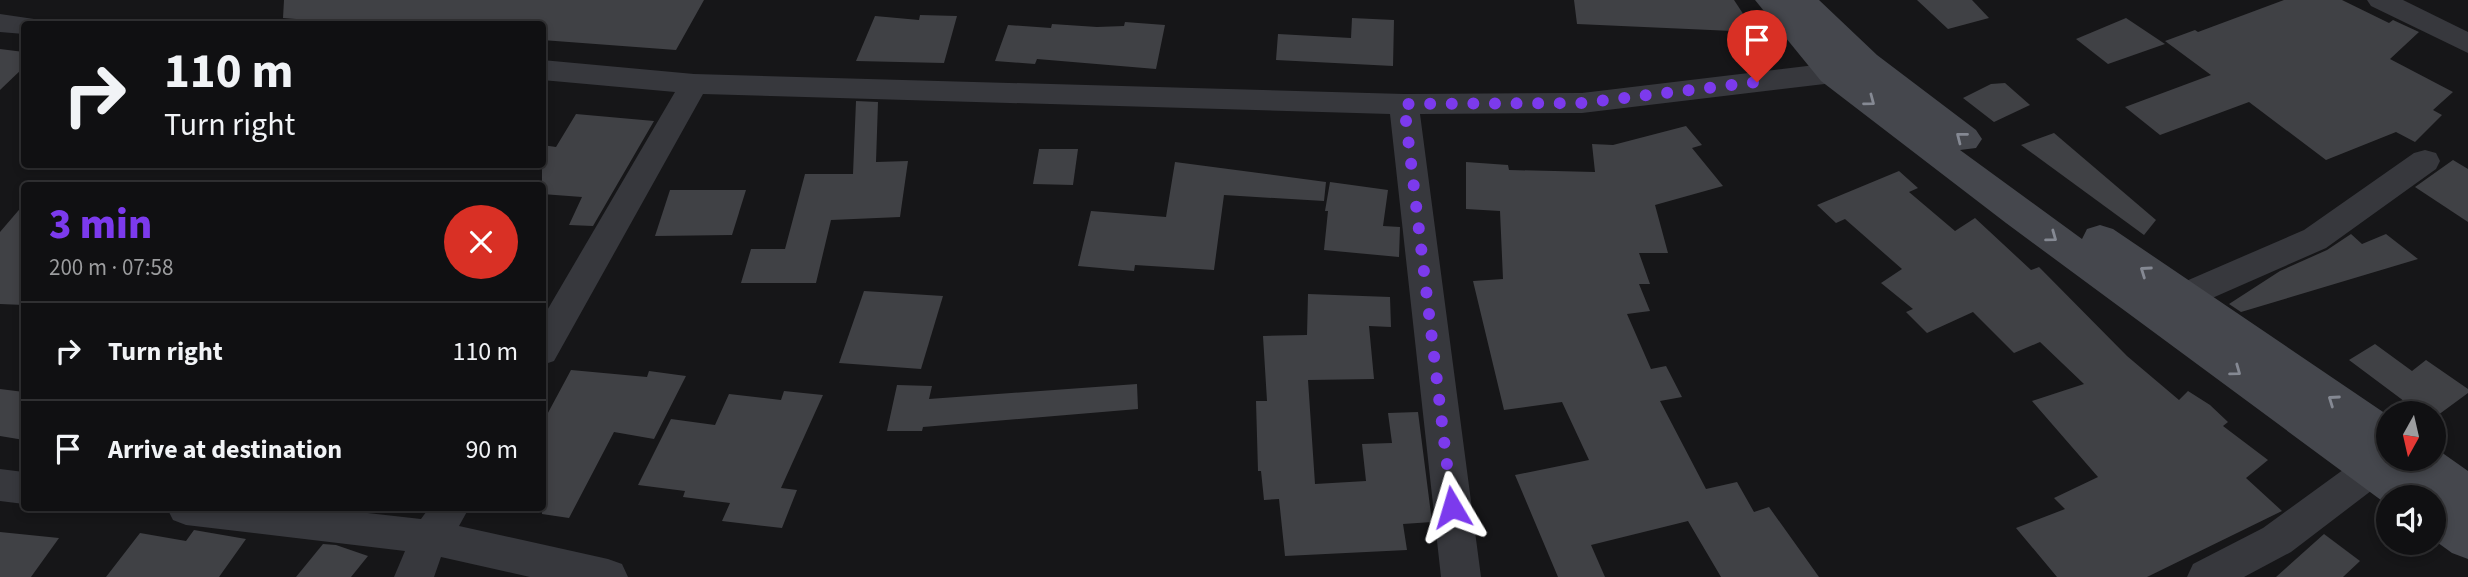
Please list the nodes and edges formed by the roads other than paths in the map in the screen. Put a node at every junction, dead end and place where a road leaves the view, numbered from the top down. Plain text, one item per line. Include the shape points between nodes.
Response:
1 (1771, 0) edge
2 (1800, 0) edge
3 (2381, 0) edge
4 (0, 23) edge
5 (21, 25) edge
6 (2468, 44) edge
7 (1849, 68) junction
8 (546, 70) edge
9 (694, 84) junction
10 (1404, 104) junction
11 (2425, 161) dead end
12 (2182, 297) junction
13 (546, 344) edge
14 (2376, 451) edge
15 (2376, 451) edge
16 (2376, 457) edge
17 (2434, 471) edge
18 (0, 485) edge
19 (21, 488) edge
20 (2468, 495) edge
21 (240, 511) edge
22 (440, 522) edge
23 (2446, 522) edge
24 (2468, 538) edge
25 (414, 577) edge
26 (608, 577) edge
27 (1461, 577) edge
28 (2207, 577) edge

1 - 7 street
2 - 7 street
3 - 6 street
4 - 5 street
7 - 10 street via 1582,103
12 -> 7 street
7 -> 14 street via 2018,213
8 - 9 street
9 - 10 street
9 - 13 street
10 - 27 street
11 - 12 street via 2315,239
15 -> 12 street
16 - 28 street via 2277,540
17 - 20 street
18 - 19 street
21 - 22 street
22 - 25 street
22 - 26 street
23 - 24 street

